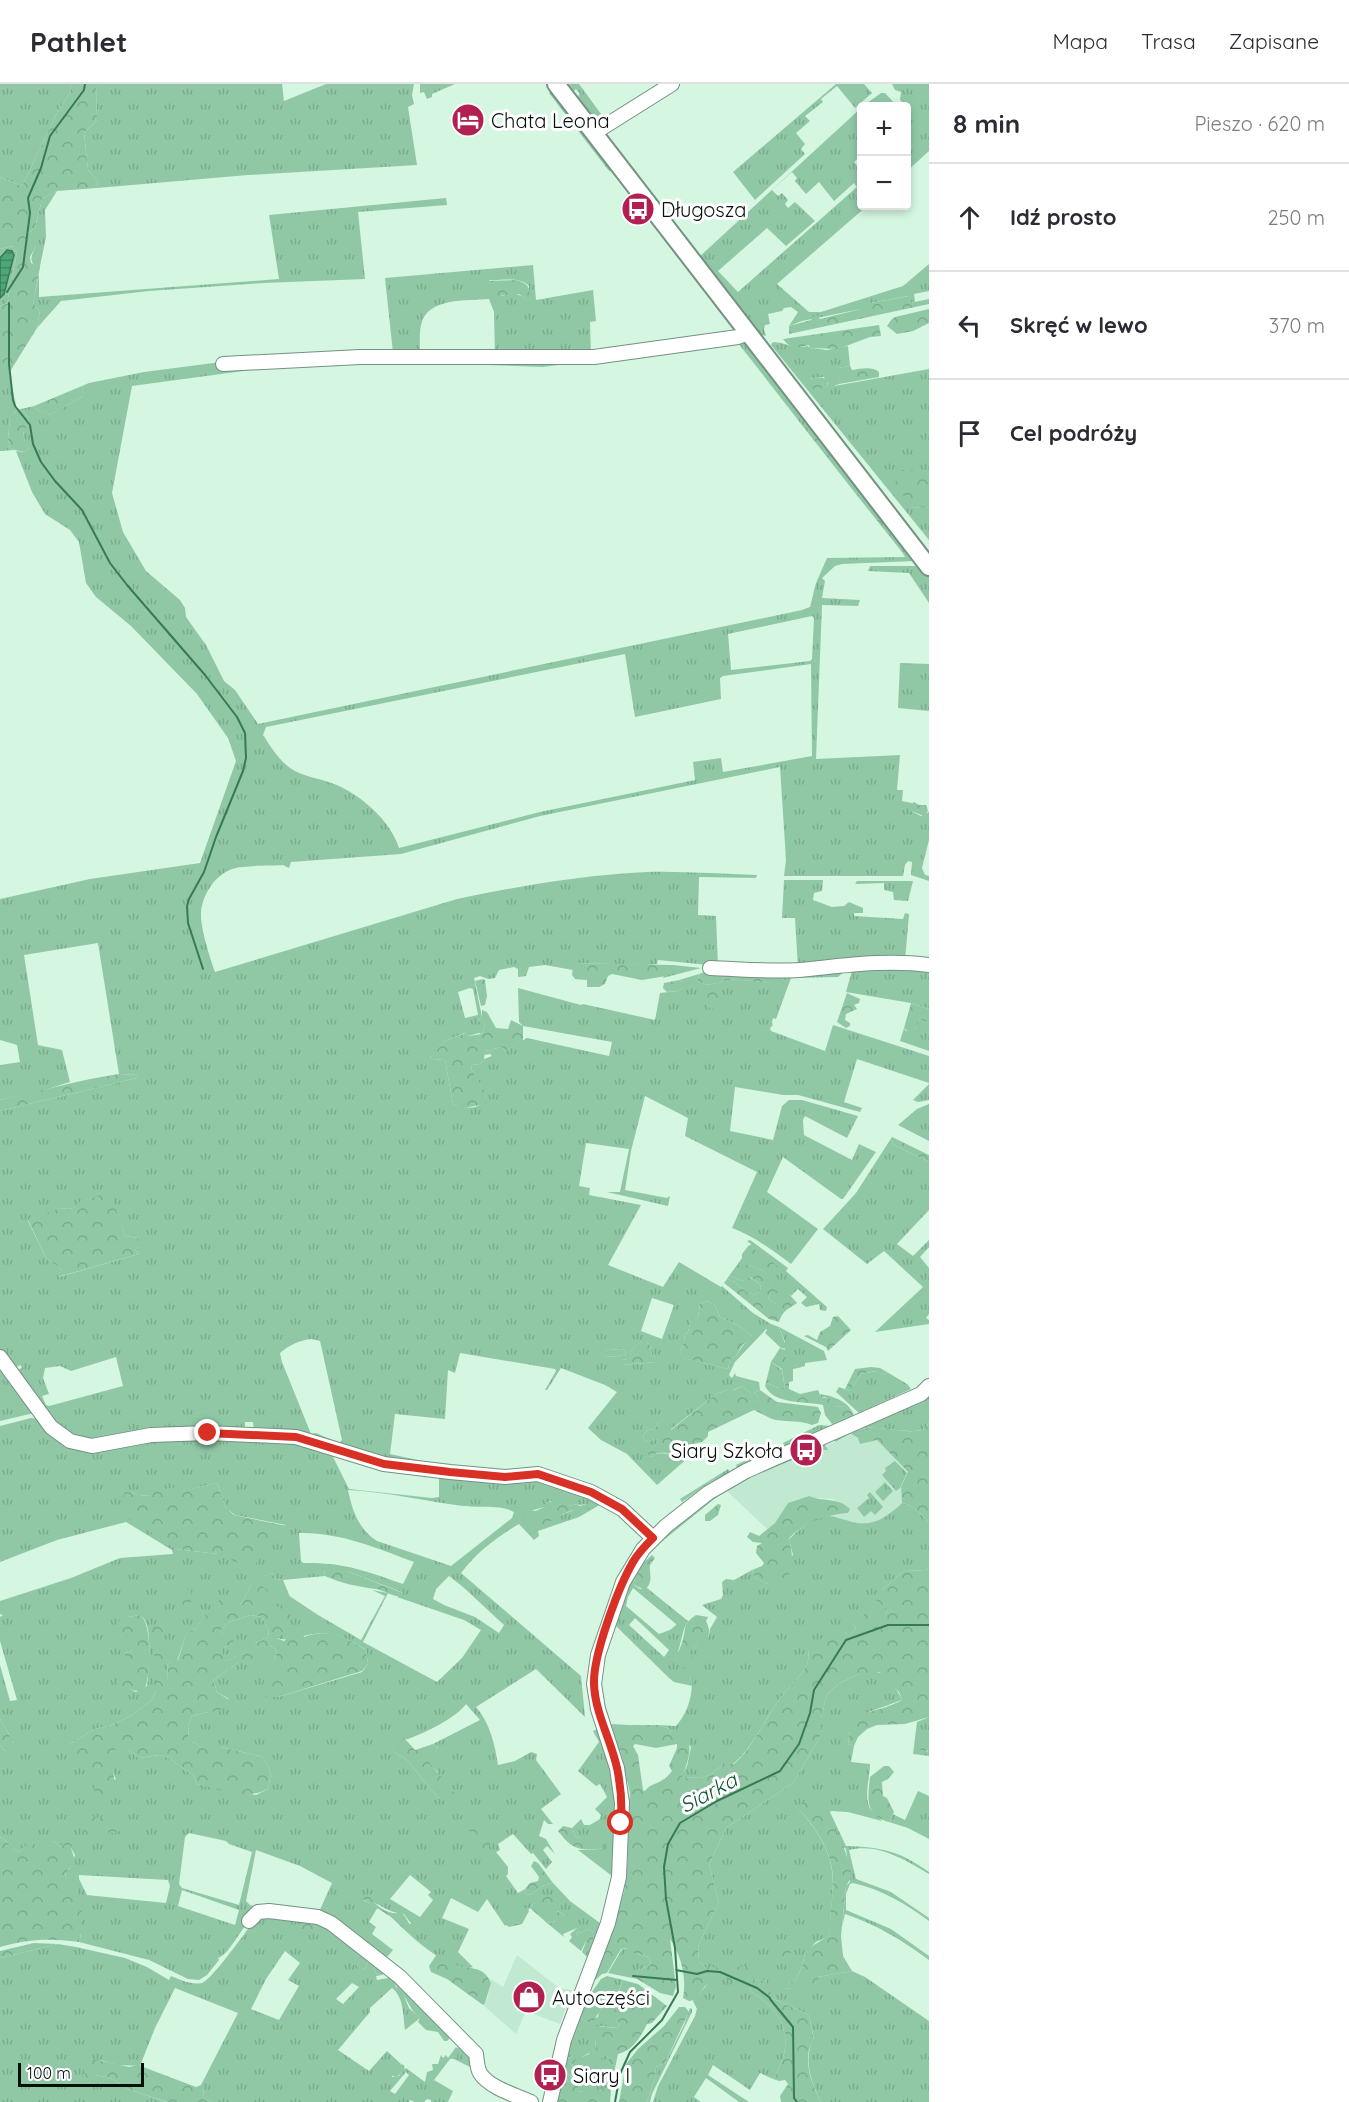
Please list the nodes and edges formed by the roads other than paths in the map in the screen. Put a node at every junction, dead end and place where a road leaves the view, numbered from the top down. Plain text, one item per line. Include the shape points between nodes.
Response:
1 (556, 84) edge
2 (672, 84) edge
3 (594, 133) junction
4 (749, 333) junction
5 (223, 364) dead end
6 (929, 567) edge
7 (929, 965) edge
8 (710, 968) dead end
9 (0, 1357) edge
10 (929, 1386) edge
11 (653, 1538) junction
12 (249, 1921) dead end
13 (531, 2102) edge
14 (550, 2102) edge

1 - 3 main road
2 - 3 street
3 - 4 main road
4 - 5 street via 594,357 350,357
4 - 6 main road
7 - 8 street via 879,963 796,970
9 - 11 street via 51,1427 70,1441 92,1446 151,1436 208,1433 296,1437 384,1464 491,1476 538,1474 591,1492 622,1509
10 - 11 street via 921,1394 746,1471 708,1493
11 - 14 street via 622,1582 598,1655 594,1684 598,1709 617,1768 622,1803 619,1877 608,1923 564,2040
12 - 13 street via 258,1912 269,1911 318,1917 332,1923 400,1977 473,2050 482,2076

